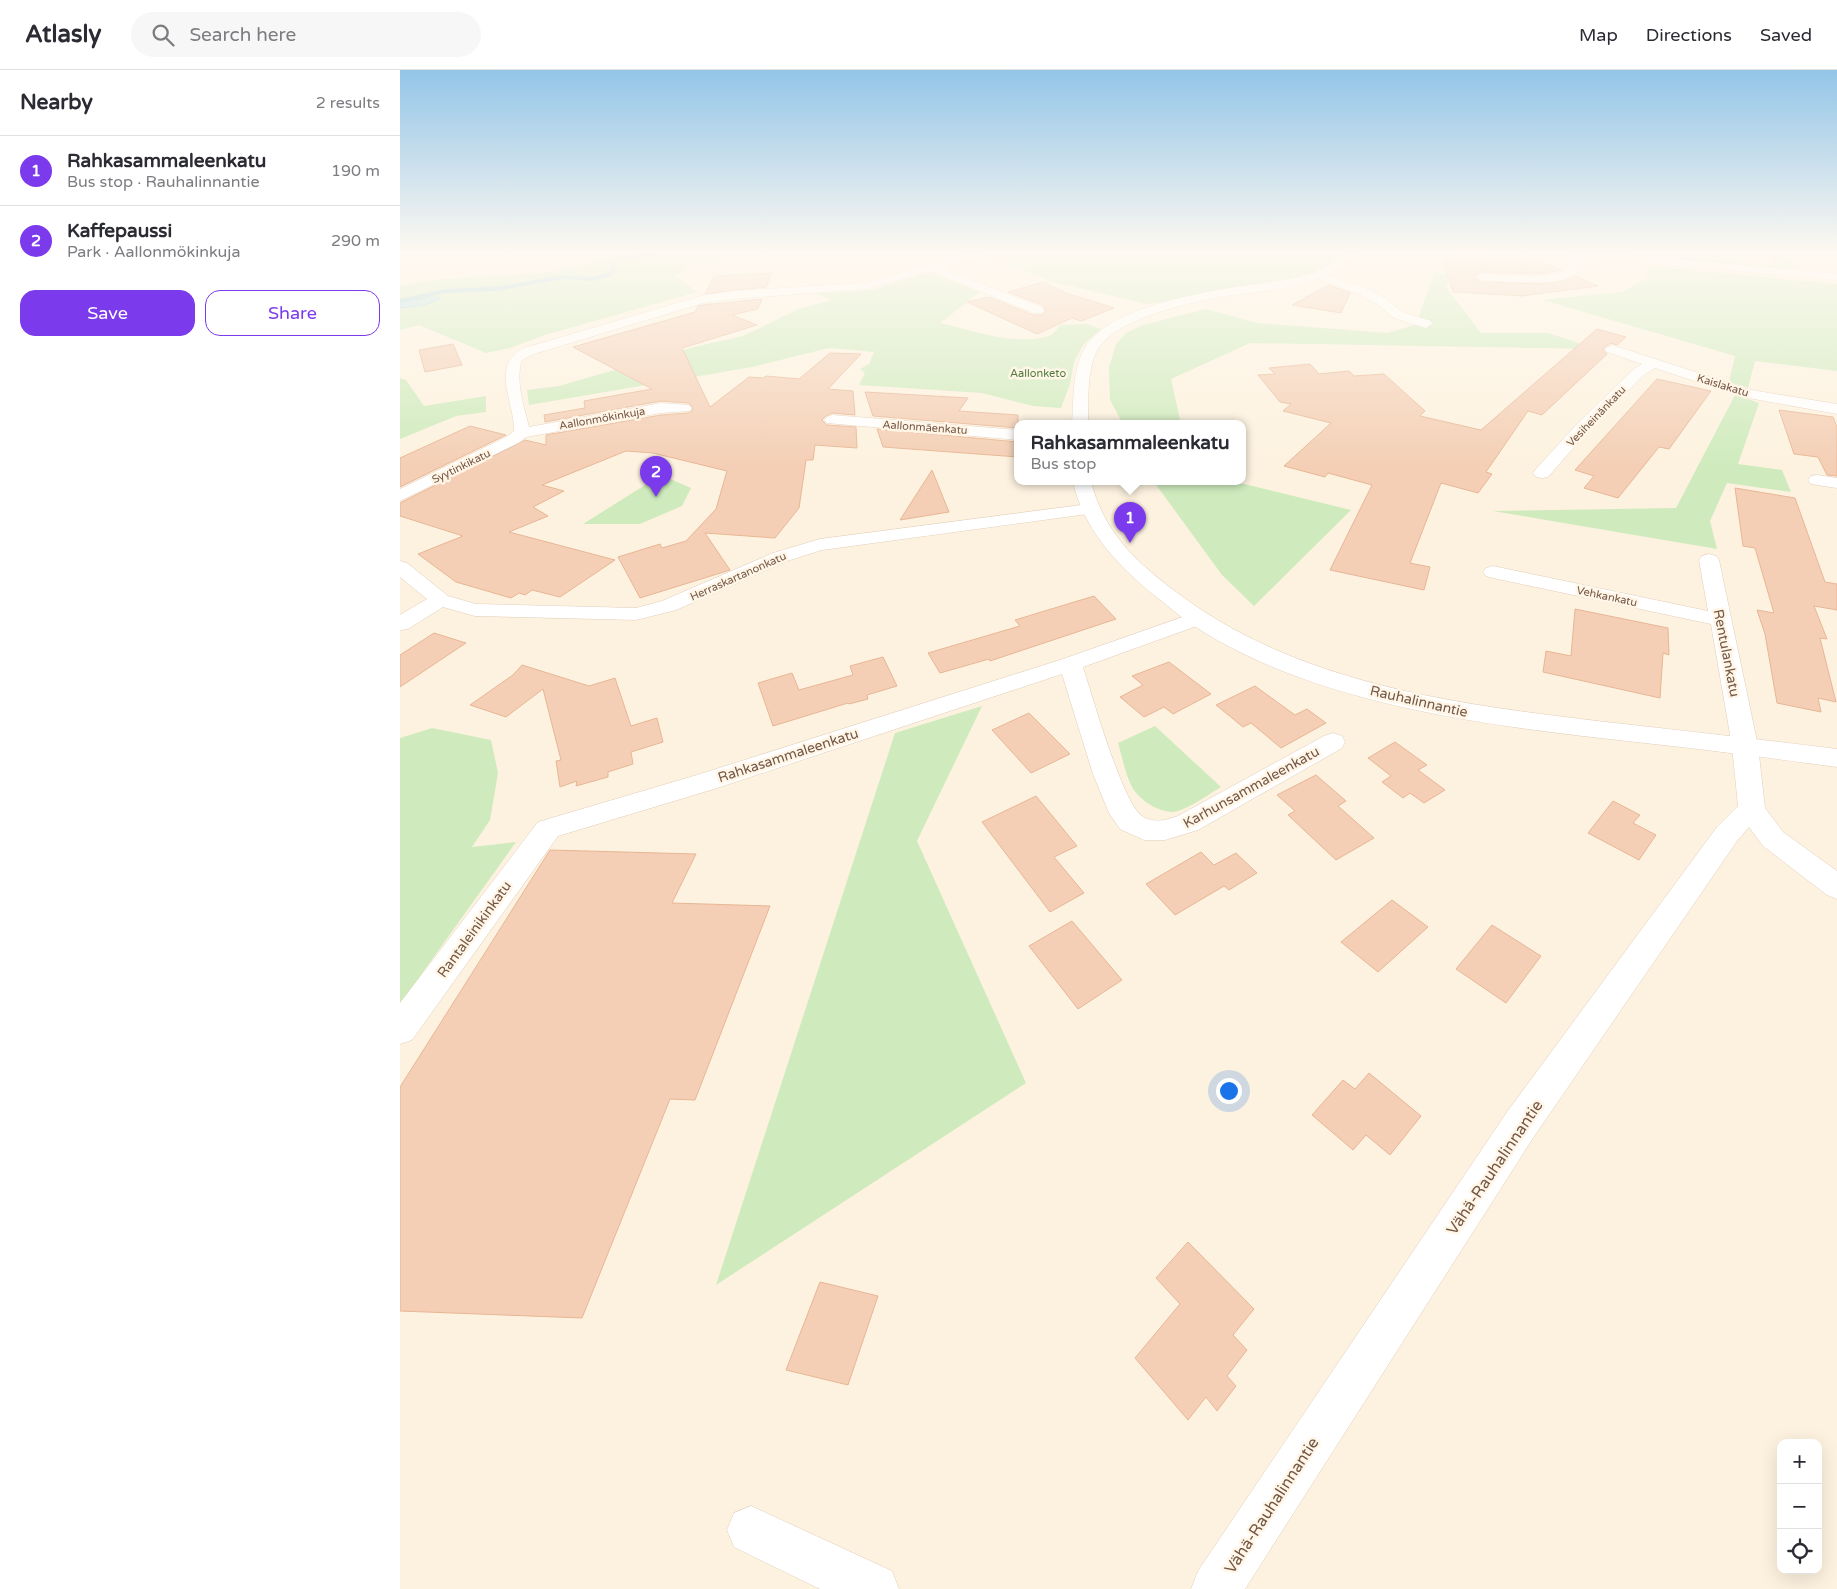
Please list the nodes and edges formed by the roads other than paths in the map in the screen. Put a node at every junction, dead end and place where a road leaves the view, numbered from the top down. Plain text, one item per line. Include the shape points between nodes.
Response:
1 (617, 325) edge
2 (1117, 325) edge
3 (1612, 349) dead end
4 (1653, 363) junction
5 (684, 408) dead end
6 (1837, 408) edge
7 (832, 420) dead end
8 (1080, 420) edge
9 (522, 433) junction
10 (1014, 434) edge
11 (1542, 473) dead end
12 (1817, 480) dead end
13 (1837, 483) edge
14 (1083, 485) edge
15 (400, 496) edge
16 (1089, 509) junction
17 (1709, 560) dead end
18 (400, 567) edge
19 (1492, 572) dead end
20 (441, 600) junction
21 (1198, 618) junction
22 (1721, 620) junction
23 (400, 624) edge
24 (1071, 664) junction
25 (1333, 742) dead end
26 (1745, 746) junction
27 (1837, 758) edge
28 (1752, 810) junction
29 (548, 829) joint
30 (1837, 887) edge
31 (400, 1029) edge
32 (751, 1530) dead end
33 (874, 1589) edge
34 (1216, 1589) edge

1 - 9 street via 521,355 515,362 513,389
2 - 8 street via 1093,346 1084,370
3 - 4 street, Kaislakatu
4 - 6 street, Kaislakatu via 1765,398
4 - 11 street, Vesiheinänkatu via 1614,396
5 - 9 street, Aallonmökinkuja via 661,408
7 - 10 street, Aallonmäenkatu
9 - 15 street, Syytinkikatu
12 - 13 street
14 - 16 street, Rauhalinnantie
16 - 20 street, Herraskartanonkatu via 820,544 780,557 668,606 636,614 496,612 475,610
16 - 21 street, Rauhalinnantie via 1130,563 1161,592
17 - 22 street, Rentulankatu
18 - 20 street, Herraskartanonkatu
19 - 22 street, Vehkankatu
20 - 23 street
21 - 24 street, Rahkasammaleenkatu
21 - 26 street, Rauhalinnantie via 1256,650 1296,667 1423,703 1520,720
22 - 26 street, Rentulankatu
24 - 25 street, Karhunsammaleenkatu via 1118,804 1128,821 1146,831 1166,831 1188,823
24 - 29 street, Rahkasammaleenkatu
26 - 27 street, Rauhalinnantie
26 - 28 street
28 - 30 street via 1774,839
28 - 34 street, Vähä-Rauhalinnantie via 1727,834 1520,1125
29 - 31 street, Rantaleinikinkatu
32 - 33 street

